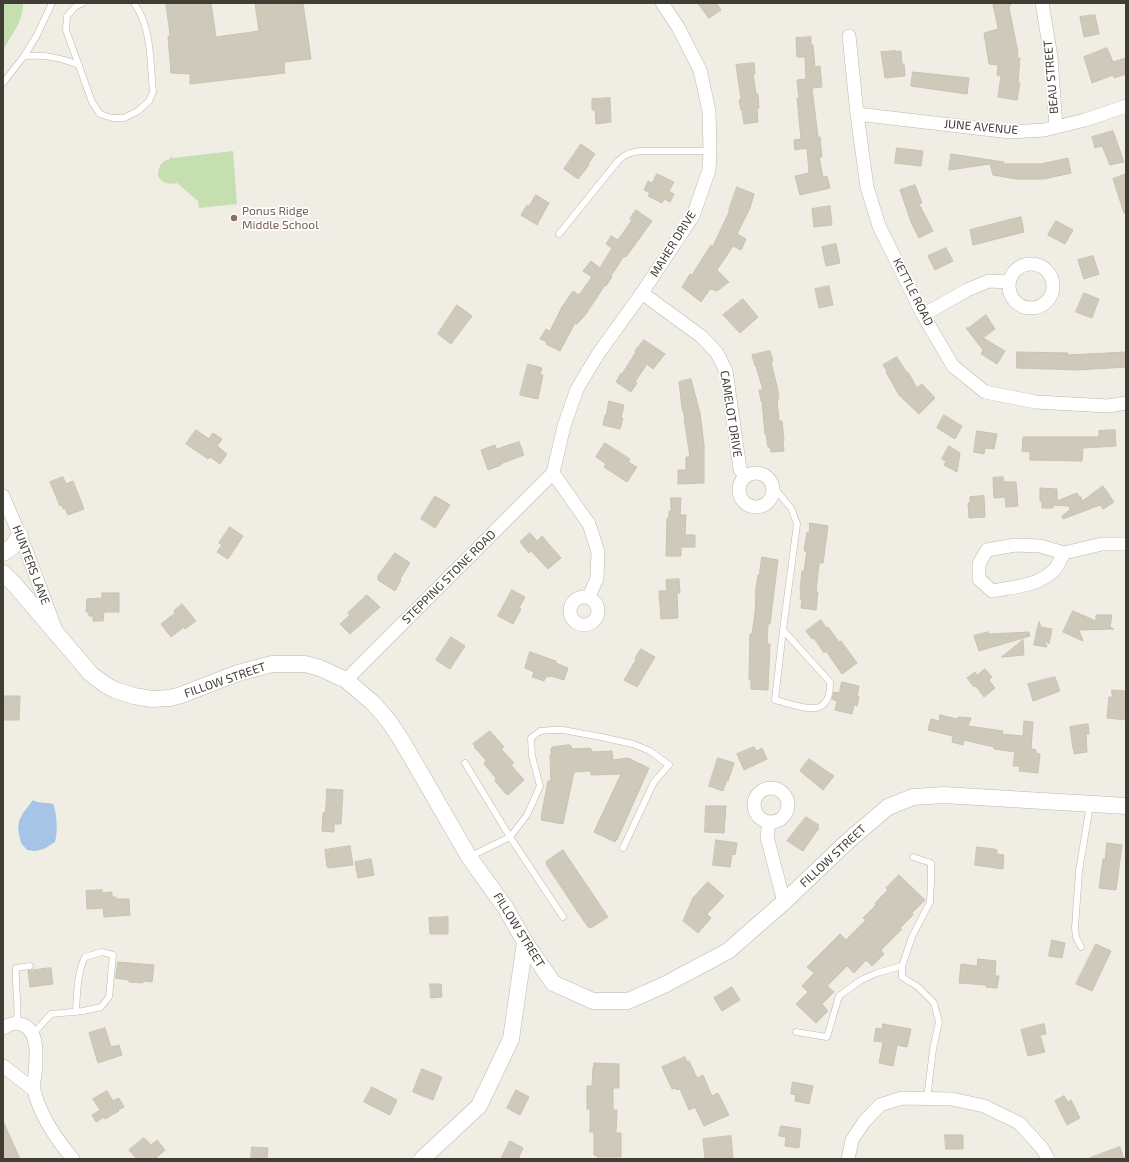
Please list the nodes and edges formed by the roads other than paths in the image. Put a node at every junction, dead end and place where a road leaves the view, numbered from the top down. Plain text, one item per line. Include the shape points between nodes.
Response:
1 (52, 3) edge
2 (83, 3) edge
3 (134, 3) edge
4 (662, 3) edge
5 (1042, 3) edge
6 (849, 36) dead end
7 (24, 56) junction
8 (79, 65) junction
9 (3, 83) edge
10 (1126, 106) edge
11 (857, 114) junction
12 (1056, 127) junction
13 (710, 151) junction
14 (559, 234) dead end
15 (1009, 282) dead end
16 (642, 293) junction
17 (924, 315) junction
18 (1126, 403) edge
19 (553, 473) junction
20 (745, 477) junction
21 (774, 488) junction
22 (3, 496) edge
23 (20, 535) junction
24 (1126, 544) edge
25 (3, 553) edge
26 (1064, 553) junction
27 (3, 572) edge
28 (588, 597) dead end
29 (783, 630) junction
30 (57, 635) junction
31 (346, 680) junction
32 (465, 763) dead end
33 (1090, 805) junction
34 (1126, 806) edge
35 (769, 822) dead end
36 (510, 837) junction
37 (623, 848) dead end
38 (469, 857) junction
39 (913, 857) dead end
40 (784, 902) junction
41 (563, 918) dead end
42 (525, 942) junction
43 (1081, 947) dead end
44 (30, 966) dead end
45 (902, 966) junction
46 (76, 1012) junction
47 (17, 1023) junction
48 (3, 1028) edge
49 (796, 1032) dead end
50 (33, 1034) junction
51 (3, 1066) edge
52 (33, 1089) junction
53 (927, 1099) junction
54 (73, 1159) edge
55 (422, 1159) edge
56 (848, 1159) edge
57 (1048, 1159) edge

1 - 7 lane
2 - 8 lane via 76,6 67,16 66,30
3 - 8 lane via 147,27 153,92 149,101 138,112 124,118 100,114 92,102
4 - 13 street, MAHER DRIVE via 678,27 700,70 709,111
5 - 12 street, BEAU STREET via 1051,57
6 - 11 street, KETTLE ROAD
7 - 8 lane via 59,57
7 - 9 lane
10 - 12 street, JUNE AVENUE
11 - 12 street, JUNE AVENUE via 1010,132
11 - 17 street, KETTLE ROAD via 867,187 879,226
13 - 14 lane via 641,151 624,155
13 - 16 street, MAHER DRIVE via 709,170 693,216
15 - 17 street via 989,281
16 - 19 street, MAHER DRIVE via 598,354 577,389 564,426
16 - 20 street, CAMELOT DRIVE via 702,338 717,353 726,371 740,469
17 - 18 street, KETTLE ROAD via 953,366 985,392 1036,402 1108,406
19 - 28 street via 589,524 598,552 597,578
19 - 31 street, STEPPING STONE ROAD
20 - 21 street via 751,473 759,473 771,481
20 - 21 street via 739,487 739,493 750,506 756,508 767,504 771,500
21 - 29 lane via 791,508 797,524
22 - 23 street, HUNTERS LANE
23 - 25 street via 12,547
23 - 30 street, HUNTERS LANE
24 - 26 street via 1102,544
26 - 26 street via 1040,546 1015,545 987,550 979,564 979,579 992,591 1040,580 1054,570
27 - 30 street, FILLOW STREET
29 - 29 lane via 775,700 818,708 828,699 830,682
30 - 31 street, FILLOW STREET via 81,664 104,684 142,698 161,699 181,695 244,671 280,663 313,666
31 - 38 street, FILLOW STREET via 388,720
32 - 36 lane
33 - 34 street, FILLOW STREET
33 - 40 street, FILLOW STREET via 944,795 913,797 888,807 848,840
33 - 43 lane via 1079,871 1075,928
35 - 40 street via 767,837
36 - 37 lane via 527,815 540,786 532,756 531,738 540,730 563,730 633,744 650,751 668,765 654,782
36 - 38 lane
36 - 41 lane
38 - 42 street, FILLOW STREET via 505,907
39 - 45 lane via 930,863 930,902 912,937
40 - 42 street, FILLOW STREET via 728,951 628,1001 593,1002 553,983
42 - 55 street via 511,1039 479,1106
44 - 47 lane via 16,968
45 - 49 lane via 861,980 839,996 827,1037
45 - 53 lane via 902,976 934,1003 939,1022
46 - 46 lane via 101,1007 109,997 113,955 102,952 85,957 79,976
46 - 50 lane via 51,1014
47 - 48 street via 8,1024
47 - 50 street via 23,1024
50 - 52 street via 36,1054
51 - 52 street
52 - 54 street via 53,1132
53 - 56 street via 902,1098 880,1105 852,1140
53 - 57 street via 952,1099 984,1106 1019,1123 1042,1148

